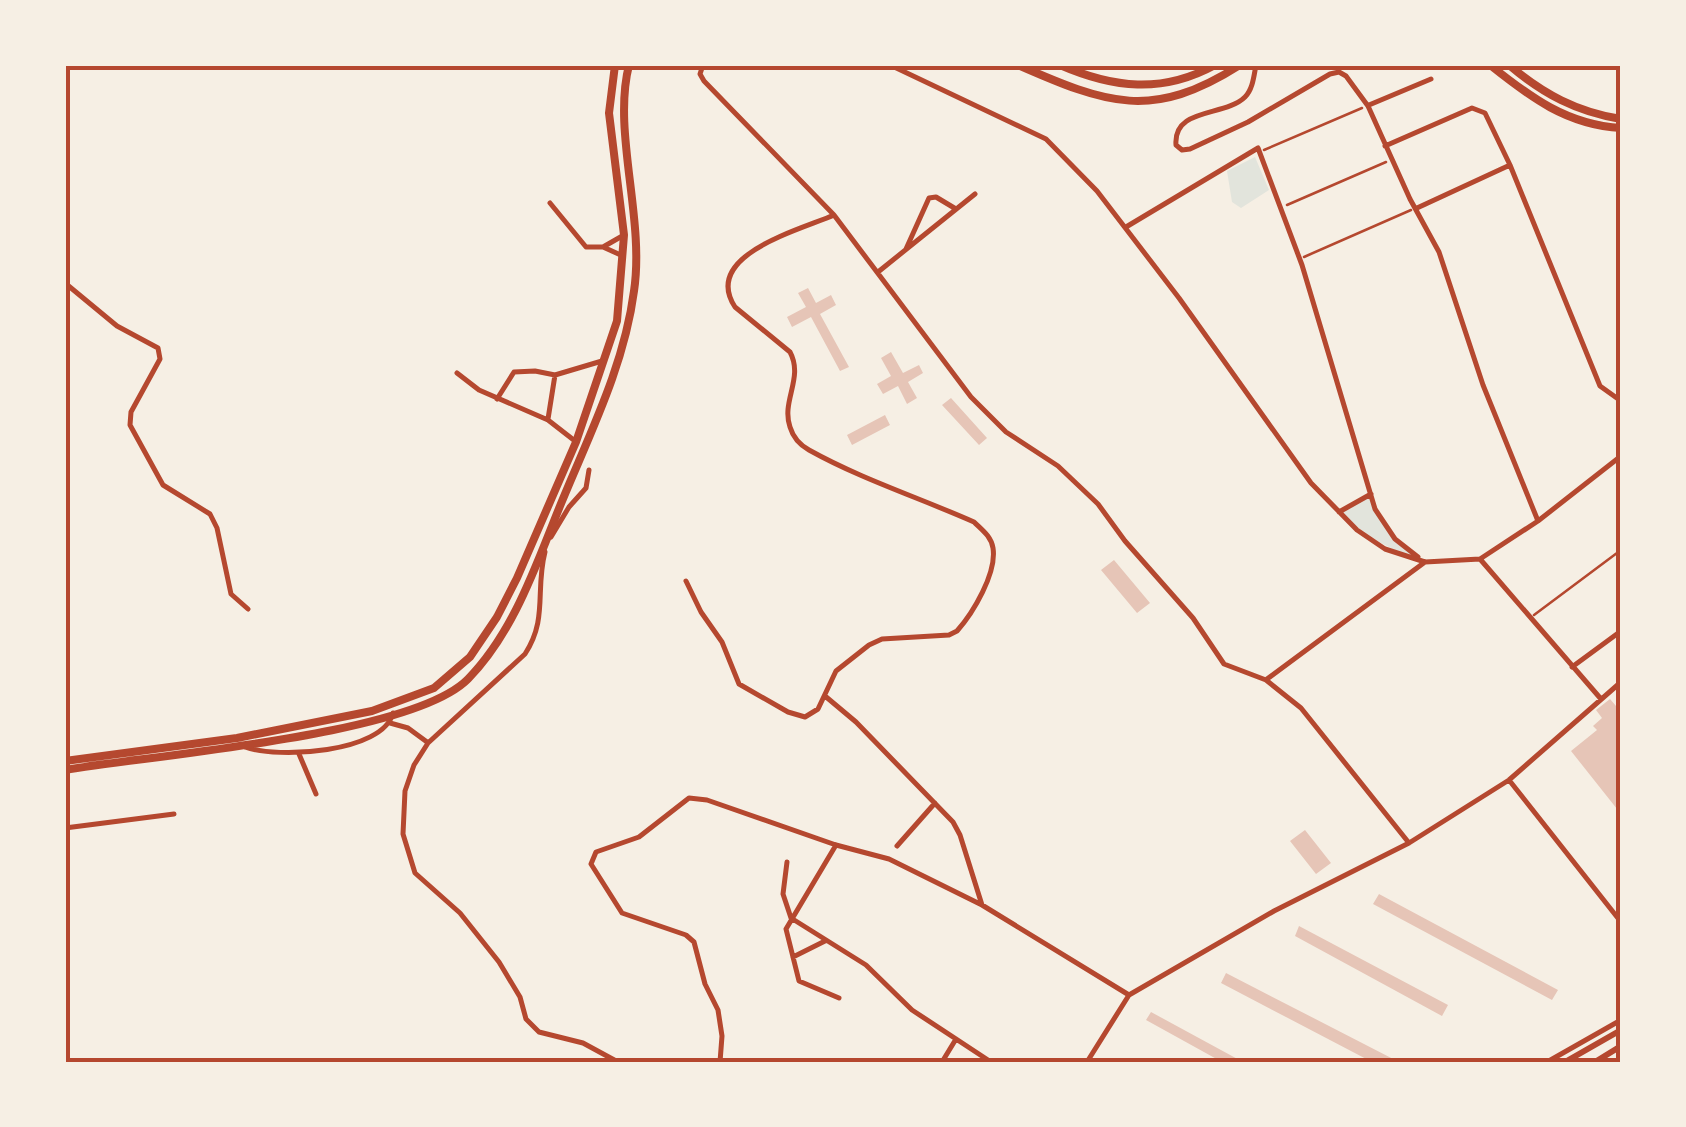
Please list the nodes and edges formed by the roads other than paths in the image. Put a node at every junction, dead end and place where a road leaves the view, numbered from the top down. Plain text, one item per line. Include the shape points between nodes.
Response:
1 (615, 65) edge
2 (629, 65) edge
3 (703, 65) edge
4 (890, 65) edge
5 (1018, 65) edge
6 (1060, 65) edge
7 (1215, 65) edge
8 (1240, 65) edge
9 (1256, 65) edge
10 (1490, 65) edge
11 (1509, 65) edge
12 (1431, 79) dead end
13 (1368, 106) junction
14 (1621, 118) edge
15 (1621, 128) edge
16 (1385, 146) junction
17 (1510, 165) junction
18 (976, 194) dead end
19 (550, 203) dead end
20 (1417, 208) junction
21 (956, 209) junction
22 (834, 214) junction
23 (1125, 227) junction
24 (624, 234) junction
25 (602, 247) junction
26 (906, 250) junction
27 (623, 256) junction
28 (878, 272) junction
29 (65, 283) edge
30 (605, 361) junction
31 (457, 373) dead end
32 (555, 375) junction
33 (497, 399) junction
34 (1621, 401) edge
35 (548, 420) junction
36 (576, 442) junction
37 (1621, 456) edge
38 (589, 470) dead end
39 (1371, 494) junction
40 (565, 505) junction
41 (1339, 512) junction
42 (1538, 522) junction
43 (1480, 559) junction
44 (1425, 562) junction
45 (686, 582) dead end
46 (248, 609) dead end
47 (1621, 632) edge
48 (1572, 667) junction
49 (1266, 680) junction
50 (1621, 682) edge
51 (825, 696) junction
52 (1601, 699) junction
53 (392, 718) junction
54 (428, 743) junction
55 (242, 746) junction
56 (299, 754) junction
57 (65, 761) edge
58 (65, 770) edge
59 (1510, 780) junction
60 (316, 794) dead end
61 (936, 802) junction
62 (174, 814) dead end
63 (65, 828) edge
64 (1409, 843) junction
65 (836, 845) junction
66 (897, 846) dead end
67 (787, 862) dead end
68 (982, 904) junction
69 (791, 918) junction
70 (1621, 922) edge
71 (825, 941) junction
72 (792, 957) junction
73 (1129, 995) junction
74 (839, 998) dead end
75 (1621, 1020) edge
76 (1621, 1030) edge
77 (956, 1039) junction
78 (1621, 1046) edge
79 (618, 1062) edge
80 (720, 1062) edge
81 (942, 1062) edge
82 (991, 1062) edge
83 (1087, 1062) edge
84 (1547, 1062) edge
85 (1564, 1062) edge
86 (1595, 1062) edge

1 - 24 main road via 609,113
2 - 40 main road via 624,106 635,288 623,350
3 - 22 street via 704,81
4 - 23 street via 1046,139
5 - 8 main road via 1080,92 1124,102 1174,96
6 - 7 main road via 1133,86 1179,81
9 - 13 street via 1245,98 1193,116 1180,125 1176,145 1190,149 1339,72
10 - 15 main road via 1562,115
11 - 14 main road via 1570,106
12 - 13 street
13 - 16 street
16 - 17 street via 1479,109
16 - 20 street
17 - 20 street
17 - 34 street via 1600,386
18 - 21 street
19 - 25 street via 586,247
20 - 42 street
21 - 26 street
21 - 26 street via 932,196
22 - 28 street
22 - 51 street via 738,259 728,276 735,307 795,361 792,434 809,450 974,522 990,536 994,551 990,572 957,631 869,645 836,671
23 - 39 street via 1258,148 1300,259
23 - 41 street
24 - 25 street
24 - 27 main road
25 - 27 street
26 - 28 street
27 - 30 main road via 617,322
28 - 49 street via 972,397 1098,504 1224,664
29 - 46 street via 117,326 158,348 160,359 130,426 162,484 210,514 230,594
30 - 32 street
30 - 36 main road
31 - 33 street
32 - 33 street via 514,372
32 - 35 street
33 - 35 street
35 - 36 street
36 - 57 main road via 507,599 444,682 353,715
37 - 42 street
38 - 40 street via 586,488
39 - 41 street
39 - 44 street via 1395,539
40 - 53 main road via 517,608 479,667 449,693
40 - 54 street via 544,556 536,638
41 - 44 street via 1385,549
42 - 43 street
43 - 44 street
43 - 48 street
44 - 49 street
45 - 51 street via 745,689 801,717 814,714
47 - 48 street
48 - 52 street
49 - 64 street via 1301,708
50 - 52 street
51 - 61 street
52 - 59 street
53 - 54 street
53 - 55 main road
53 - 56 street via 360,742
54 - 79 street via 406,791 402,834 414,873 460,913 499,962 530,1026
55 - 56 street via 262,754
55 - 58 main road
56 - 60 street
59 - 64 street
59 - 70 street
61 - 66 street
61 - 68 street via 960,835
62 - 63 street
64 - 73 street
65 - 68 street via 889,859
65 - 69 street
65 - 80 street via 697,797 655,828 593,856 594,872 622,913 694,942 718,1010
67 - 69 street via 783,894
68 - 73 street
69 - 71 street
69 - 72 street via 786,937
71 - 72 street
71 - 77 street via 866,964 912,1010
72 - 74 street via 801,983
73 - 83 street
75 - 84 street
76 - 85 main road
77 - 81 street
77 - 82 street
78 - 86 main road

